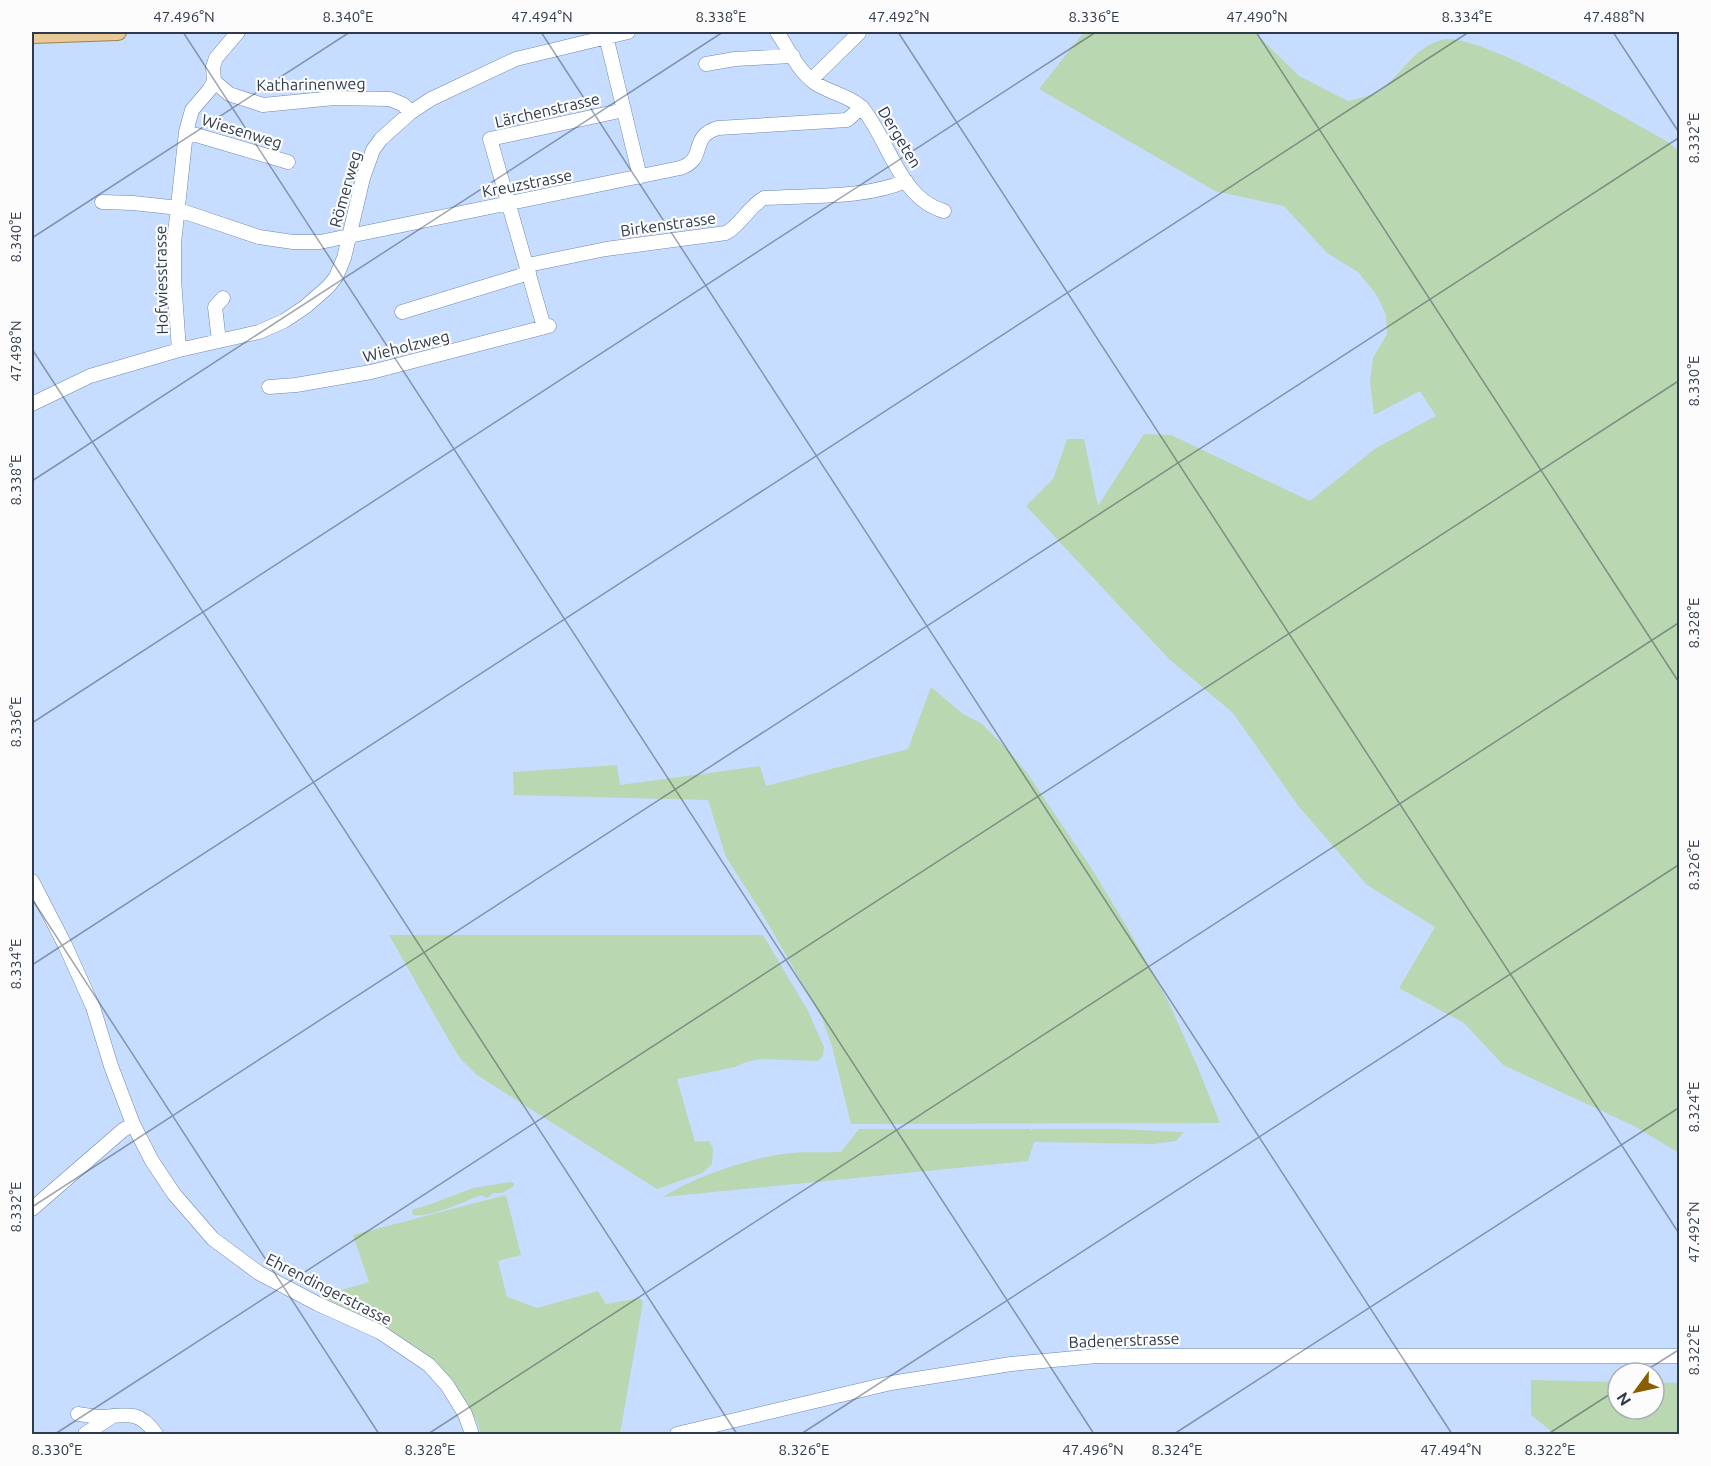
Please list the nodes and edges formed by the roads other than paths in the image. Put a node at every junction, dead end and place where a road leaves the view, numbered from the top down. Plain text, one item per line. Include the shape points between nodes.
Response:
1 (118, 32) edge
2 (238, 32) edge
3 (628, 32) edge
4 (777, 32) edge
5 (72, 33) edge
6 (859, 33) dead end
7 (606, 34) edge
8 (32, 35) edge
9 (793, 56) junction
10 (706, 64) dead end
11 (811, 80) junction
12 (214, 81) junction
13 (862, 107) junction
14 (624, 110) junction
15 (410, 113) junction
16 (186, 132) junction
17 (288, 162) dead end
18 (640, 177) junction
19 (906, 181) junction
20 (102, 202) dead end
21 (510, 204) junction
22 (177, 209) junction
23 (944, 211) dead end
24 (348, 236) junction
25 (529, 269) junction
26 (223, 298) dead end
27 (402, 312) dead end
28 (546, 326) joint
29 (219, 341) junction
30 (179, 350) junction
31 (269, 387) dead end
32 (32, 404) edge
33 (32, 881) edge
34 (133, 1124) junction
35 (32, 1209) edge
36 (1680, 1356) edge
37 (78, 1414) dead end
38 (114, 1414) junction
39 (85, 1434) edge
40 (156, 1434) edge
41 (472, 1434) edge
42 (677, 1434) edge

1 - 5 main road
2 - 12 street, Hofwiesstrasse via 216,58
3 - 7 street, Römerweg
4 - 9 street, Dergeten
5 - 8 main road
6 - 11 street
7 - 14 street
7 - 15 street, Römerweg via 516,59
9 - 10 street
9 - 11 street, Dergeten
11 - 13 street, Dergeten
12 - 15 street, Katharinenweg via 229,94 263,105 334,98 390,99 404,105
12 - 16 street, Hofwiesstrasse via 192,110
13 - 18 street, Kreuzstrasse via 847,120 718,128 706,132 696,158 688,165
13 - 19 street, Dergeten
14 - 18 street
14 - 21 street, Lärchenstrasse via 490,139
15 - 24 street, Römerweg via 373,150
16 - 17 street, Wiesenweg
16 - 22 street, Hofwiesstrasse
18 - 21 street, Kreuzstrasse
19 - 23 street, Dergeten via 933,208
19 - 25 street, Birkenstrasse via 858,193 764,198 753,204 737,227 726,233 606,249
20 - 22 street, Hofwiesstrasse
21 - 24 street, Kreuzstrasse
21 - 25 street, Lärchenstrasse
22 - 24 street, Kreuzstrasse via 270,239 320,242
22 - 30 street, Hofwiesstrasse via 174,279
24 - 29 street, Römerweg via 336,277 305,307 258,332
25 - 27 street, Birkenstrasse
25 - 28 street, Lärchenstrasse
26 - 29 street via 215,307
28 - 31 street, Wieholzweg via 370,372
29 - 30 street, Römerweg
30 - 32 street, Römerweg via 90,376
33 - 34 street, Ehrendingerstrasse via 93,1007
34 - 35 street
34 - 41 street, Ehrendingerstrasse via 174,1194 213,1239 259,1273 380,1332 429,1365 447,1385
36 - 42 street, Badenerstrasse via 1086,1357 891,1383
37 - 38 street
38 - 39 street
38 - 40 street via 144,1420

